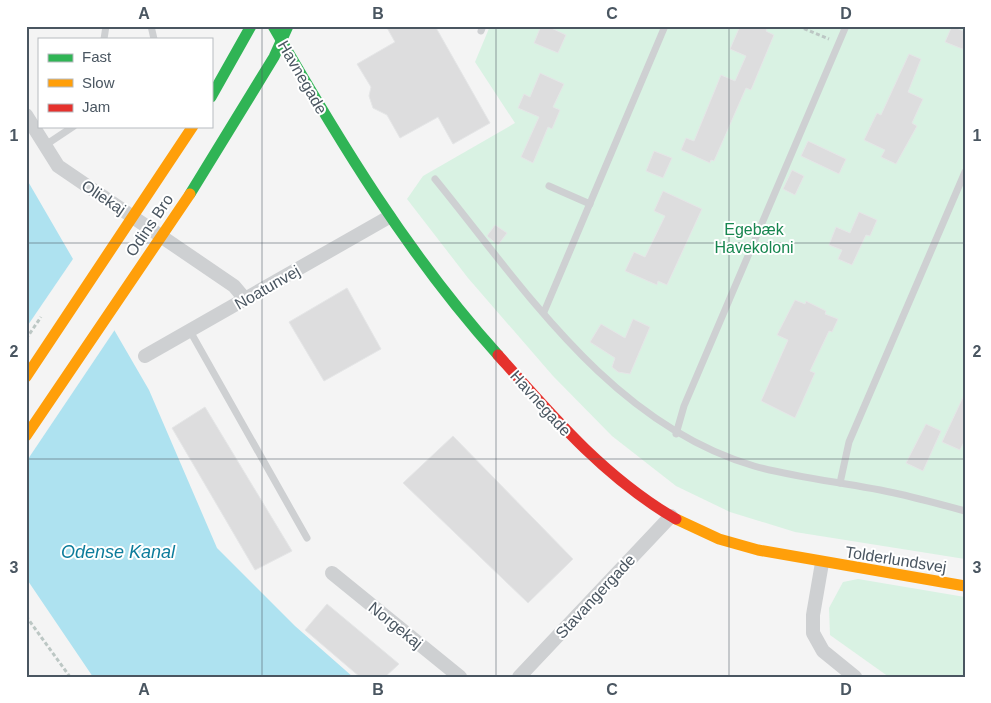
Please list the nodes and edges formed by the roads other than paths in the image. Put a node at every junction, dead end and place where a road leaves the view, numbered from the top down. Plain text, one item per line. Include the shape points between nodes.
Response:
1 (251, 26) edge
2 (273, 26) edge
3 (288, 26) edge
4 (665, 26) edge
5 (846, 26) edge
6 (212, 95) edge
7 (26, 115) edge
8 (71, 128) edge
9 (193, 128) edge
10 (44, 146) junction
11 (965, 172) edge
12 (435, 179) dead end
13 (548, 186) dead end
14 (590, 204) junction
15 (389, 217) junction
16 (245, 299) junction
17 (544, 312) junction
18 (190, 331) junction
19 (146, 356) dead end
20 (26, 377) edge
21 (676, 434) junction
22 (26, 436) edge
23 (840, 483) junction
24 (965, 511) edge
25 (671, 516) junction
26 (308, 538) dead end
27 (822, 563) junction
28 (332, 572) dead end
29 (965, 586) edge
30 (460, 677) edge
31 (519, 677) edge
32 (855, 677) edge

1 - 6 street
2 - 15 street, Havnegade
3 - 22 street, Odins Bro, bridge via 274,57 208,167
4 - 14 lane
5 - 21 lane via 684,406
7 - 10 street, Oliekaj
8 - 10 lane
9 - 20 street, Odins Bro, bridge
10 - 16 street, Oliekaj via 58,166 234,286
11 - 23 lane via 849,442
12 - 17 lane
13 - 14 lane
14 - 17 lane
15 - 16 street, Noatunvej
15 - 25 street, Havnegade via 444,294 571,437 645,501
16 - 18 street, Noatunvej
17 - 21 lane via 607,381
18 - 19 street, Noatunvej
18 - 26 lane
21 - 23 lane via 753,465
23 - 24 lane
25 - 27 street, Havnegade via 720,539 754,550
25 - 31 street, Stavangergade
27 - 29 street, Tolderlundsvej
27 - 32 street via 812,633 823,651
28 - 30 street, Norgekaj

